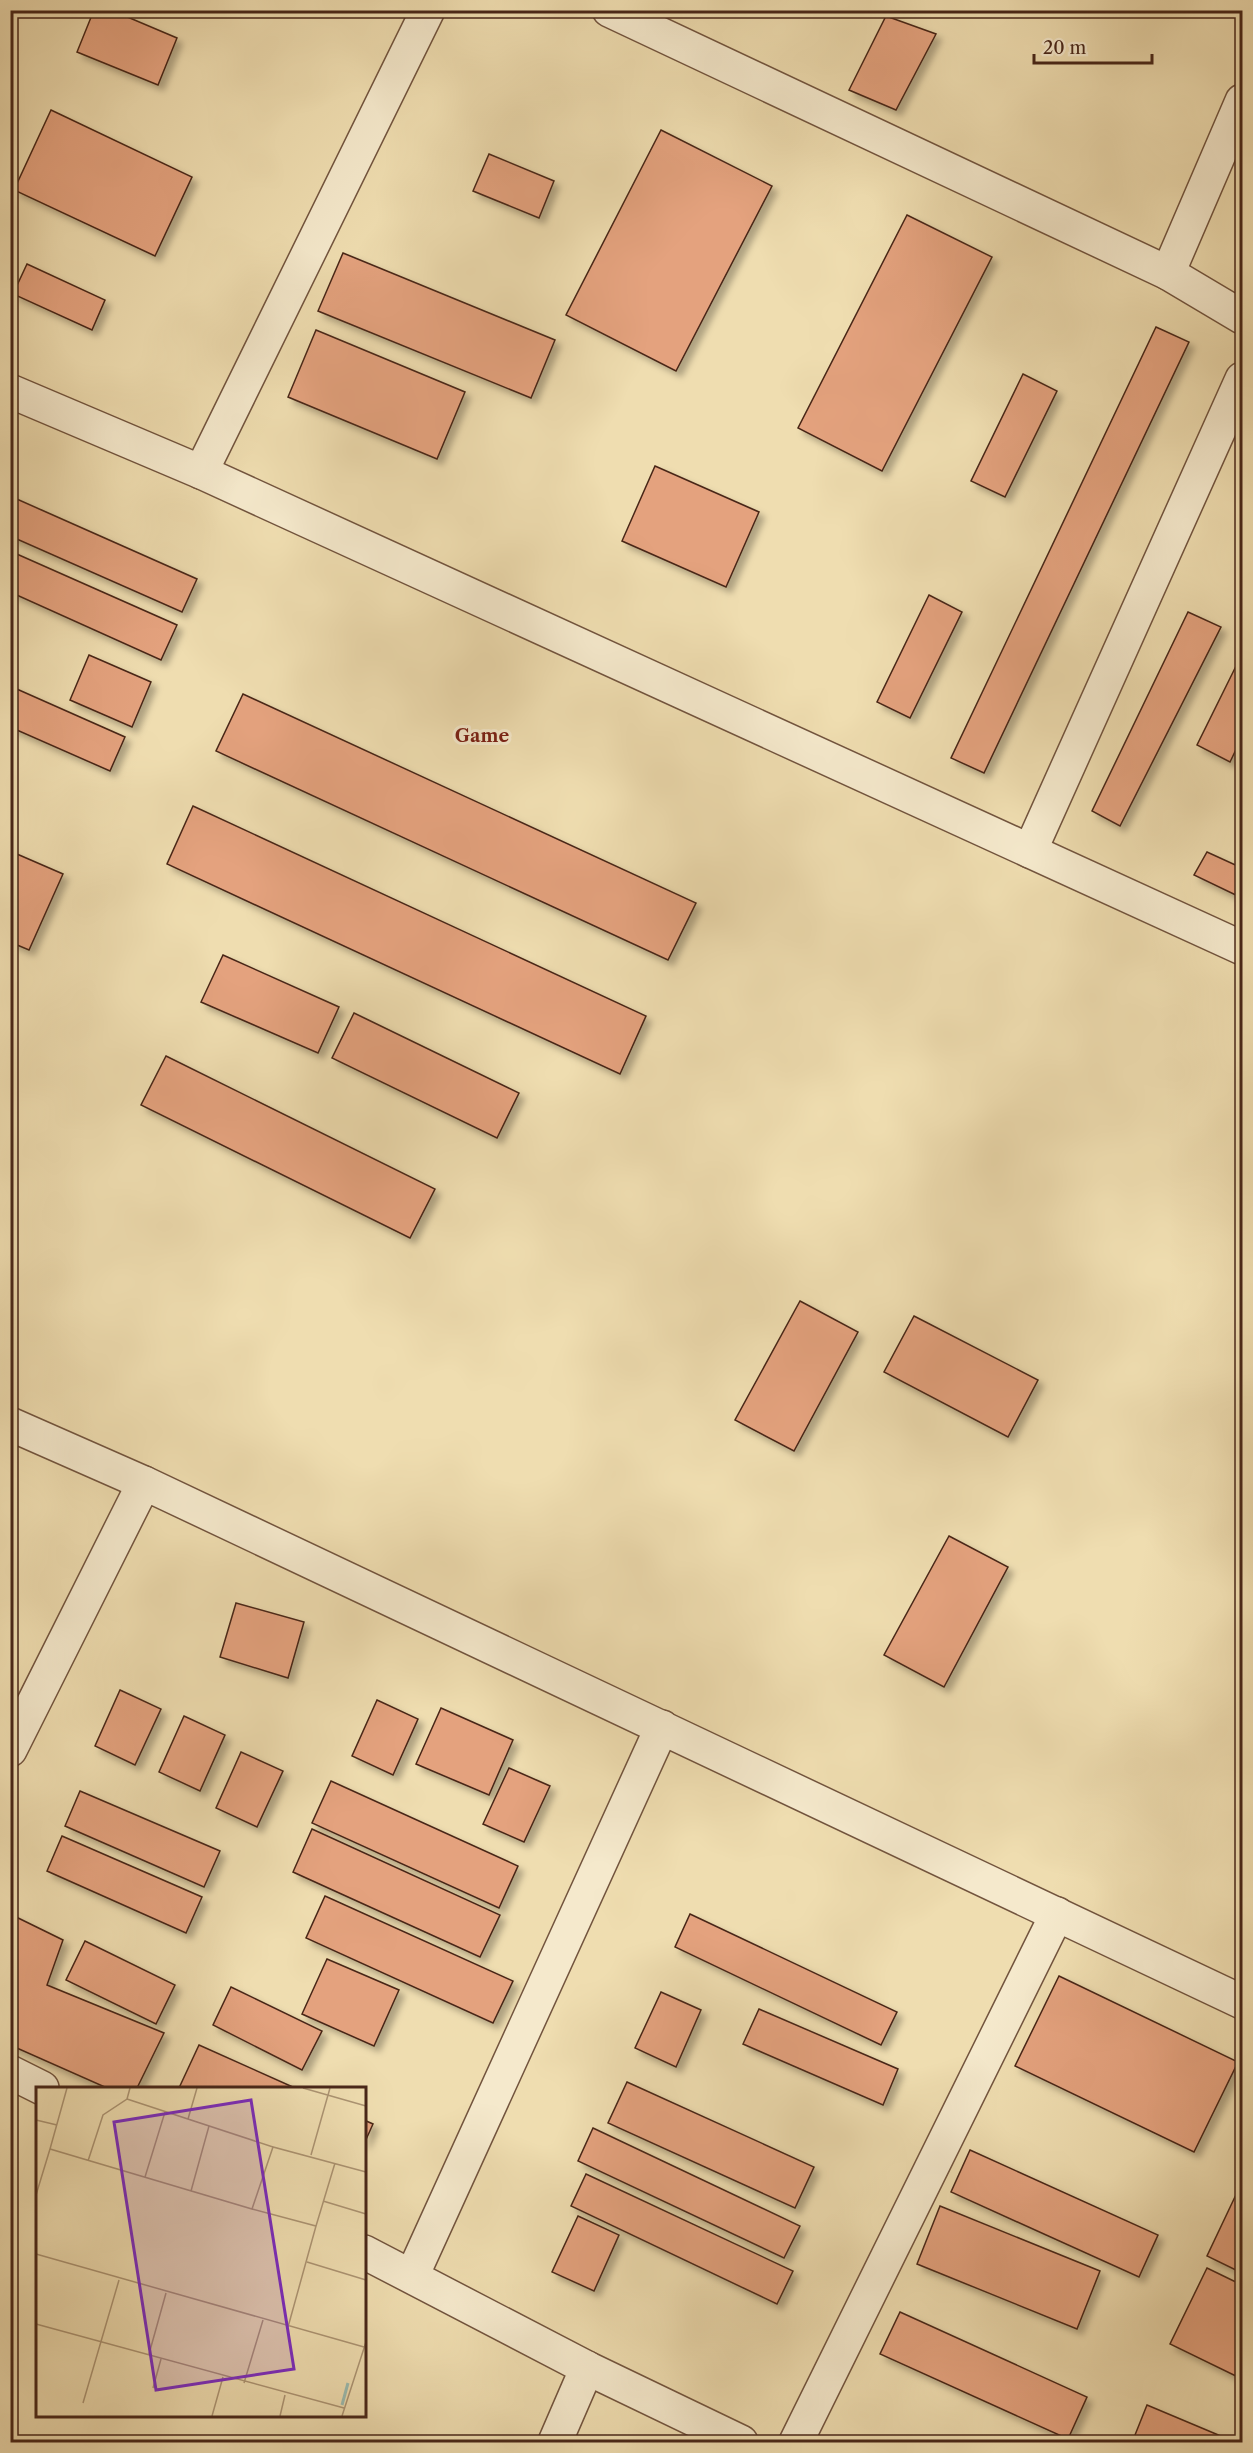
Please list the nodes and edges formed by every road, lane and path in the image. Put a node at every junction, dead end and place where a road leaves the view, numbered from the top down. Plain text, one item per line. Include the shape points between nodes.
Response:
1 (429, 10) edge
2 (609, 10) edge
3 (646, 18) edge
4 (1242, 101) edge
5 (1168, 273) junction
6 (1242, 317) edge
7 (1242, 379) edge
8 (10, 391) edge
9 (201, 472) junction
10 (1030, 851) junction
11 (1242, 948) edge
12 (10, 1424) edge
13 (144, 1483) junction
14 (662, 1727) junction
15 (10, 1750) edge
16 (1057, 1914) junction
17 (1242, 2002) edge
18 (10, 2072) edge
19 (40, 2087) edge
20 (366, 2253) edge
21 (412, 2276) junction
22 (587, 2368) junction
23 (555, 2442) edge
24 (741, 2442) edge
25 (796, 2442) edge

1 - 9 street
2 - 3 street
3 - 5 street
4 - 5 street
5 - 6 street
7 - 10 street
8 - 9 street
9 - 10 street
10 - 11 street
12 - 13 street
13 - 14 street
13 - 15 street
14 - 16 street
14 - 21 street
16 - 17 street
16 - 25 street
18 - 19 street
20 - 21 street
21 - 22 street
22 - 23 street
22 - 24 street

